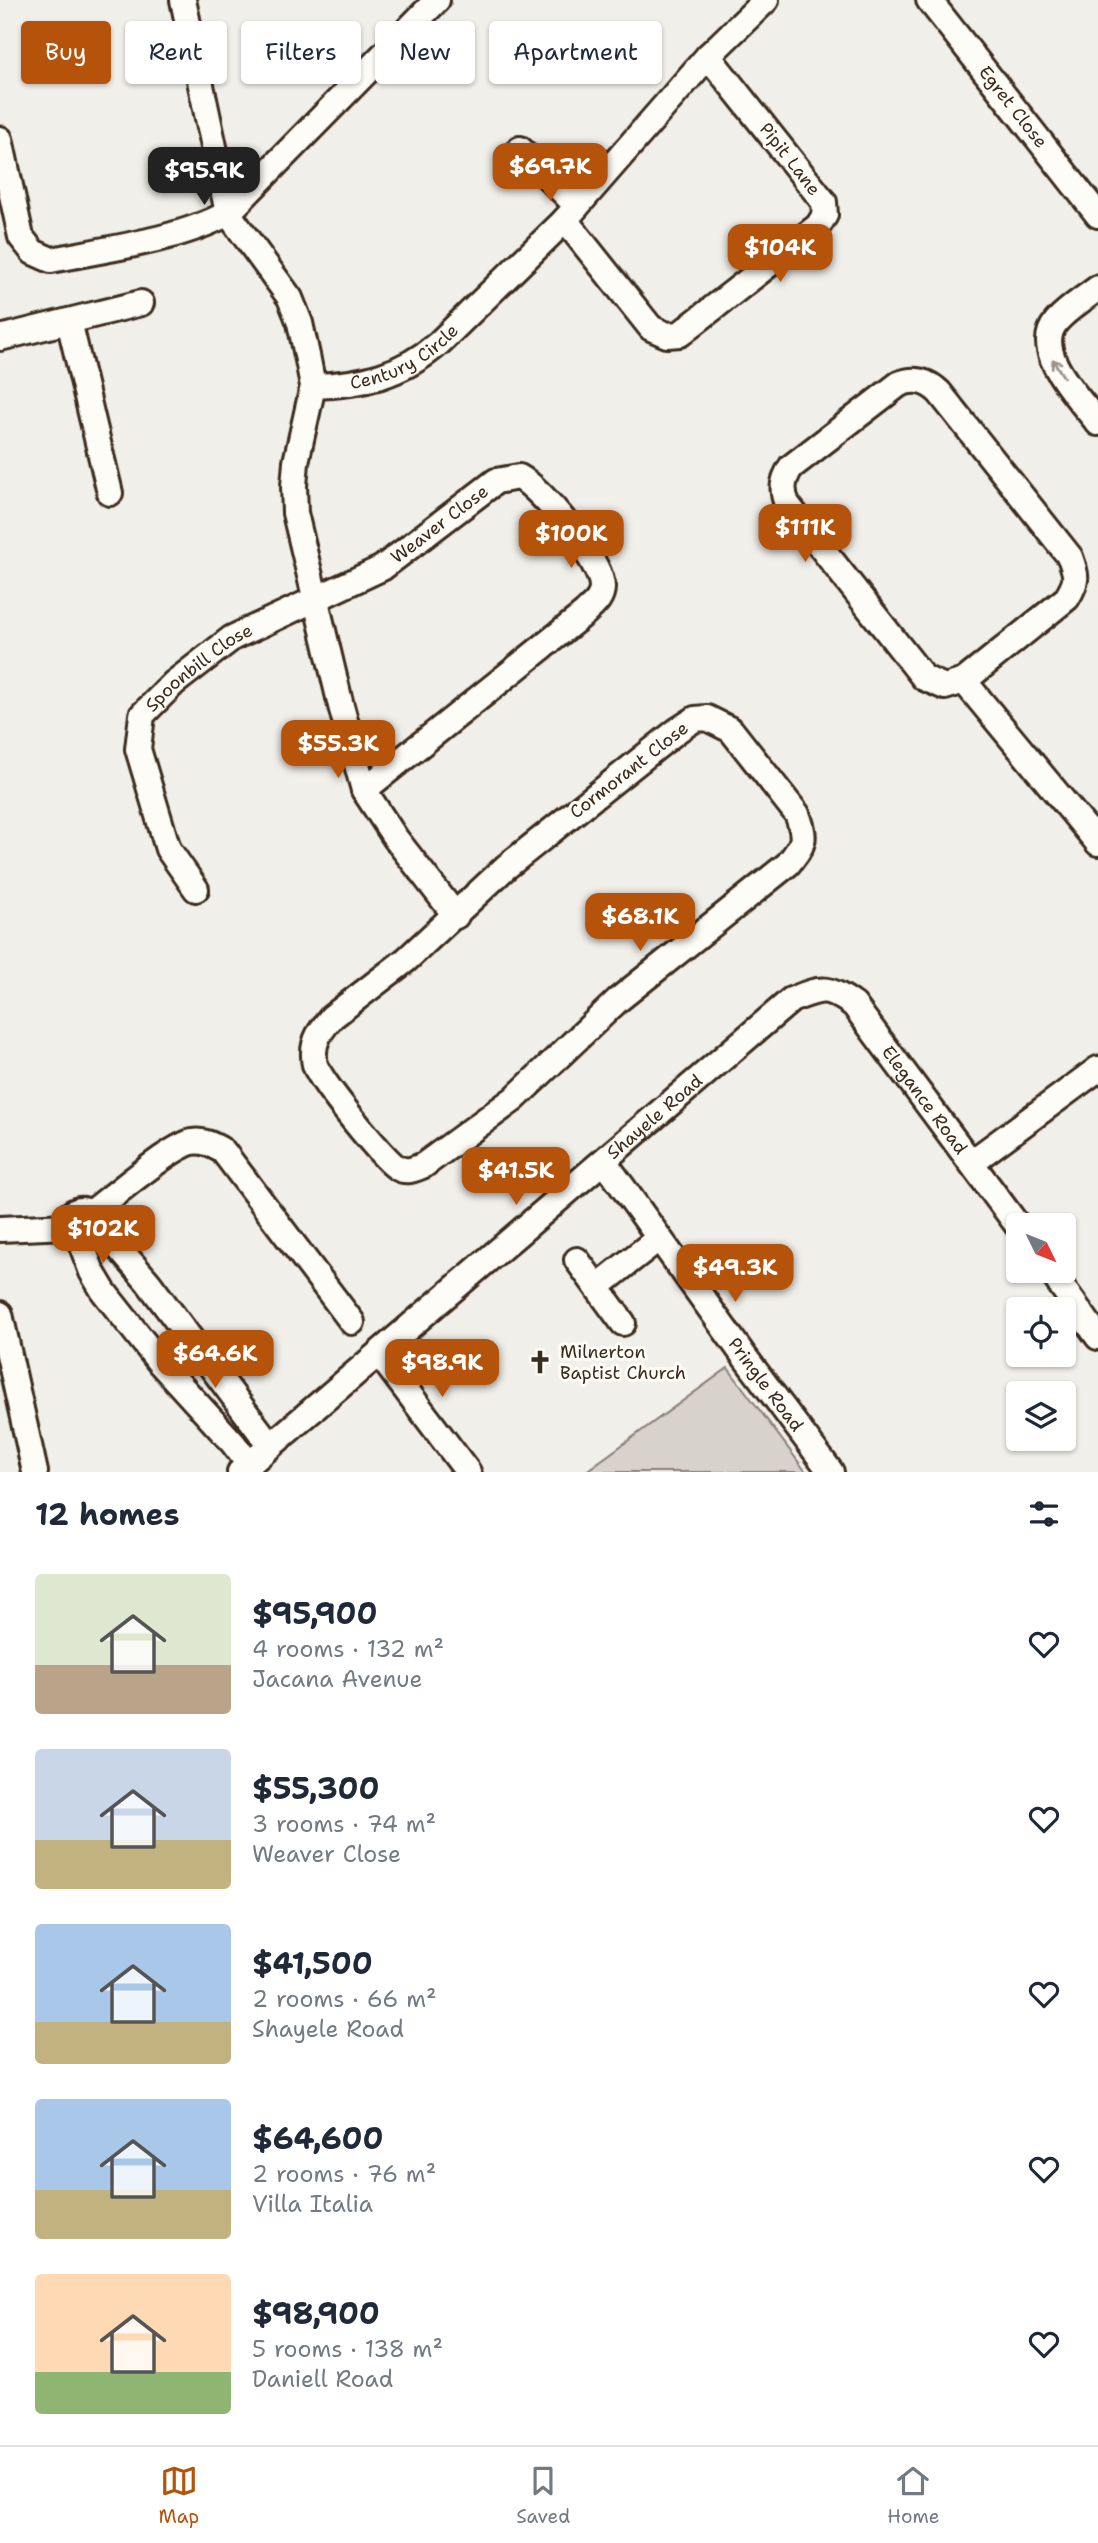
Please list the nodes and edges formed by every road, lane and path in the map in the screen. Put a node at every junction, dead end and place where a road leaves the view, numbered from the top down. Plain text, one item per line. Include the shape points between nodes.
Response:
1 (183, 0) edge
2 (766, 0) edge
3 (929, 0) edge
4 (429, 3) edge
5 (708, 56) junction
6 (0, 139) edge
7 (520, 149) dead end
8 (228, 213) junction
9 (571, 213) junction
10 (1098, 215) edge
11 (1098, 288) edge
12 (141, 303) dead end
13 (69, 321) junction
14 (0, 338) edge
15 (313, 386) junction
16 (1098, 423) edge
17 (110, 493) dead end
18 (317, 600) junction
19 (964, 681) junction
20 (364, 790) junction
21 (1098, 844) edge
22 (196, 889) dead end
23 (456, 915) junction
24 (820, 989) joint
25 (1098, 1069) edge
26 (604, 1161) junction
27 (972, 1162) junction
28 (1009, 1213) edge
29 (83, 1223) junction
30 (0, 1229) edge
31 (659, 1238) junction
32 (577, 1261) dead end
33 (1060, 1283) edge
34 (597, 1287) junction
35 (0, 1314) edge
36 (176, 1320) junction
37 (352, 1322) dead end
38 (622, 1323) dead end
39 (1098, 1336) edge
40 (145, 1343) junction
41 (379, 1354) junction
42 (270, 1445) junction
43 (244, 1468) edge
44 (34, 1472) edge
45 (468, 1472) edge
46 (831, 1472) edge

1 - 8 street
2 - 5 street, Century Circle
3 - 10 street, Egret Close
4 - 8 street
5 - 9 street, Century Circle
5 - 9 street, Pipit Lane via 824,202 825,215 818,226 680,334 667,335 651,328
6 - 8 street via 21,237 33,252 51,260 207,225
7 - 9 street
8 - 15 street via 290,298
9 - 15 street, Century Circle via 419,360 383,376
16 -> 11 street via 1047,348 1048,334 1057,321
12 - 13 street
13 - 14 street
13 - 17 street
15 - 18 street via 294,486 295,513
18 - 20 street
18 - 20 street, Weaver Close via 382,568 496,481 510,477 519,477 540,492 592,560 601,581 600,598 585,613
18 - 22 street, Spoonbill Close via 232,638 174,683 142,715 138,749 168,849
19 - 19 street via 1067,598 1077,575 1070,557 939,392 912,379 899,384 792,467 782,486 783,495 924,678 945,687
19 - 21 street
20 - 23 street
23 - 23 street, Cormorant Close via 332,1017 316,1038 316,1070 384,1158 399,1169 424,1165 514,1099 618,1000 788,864 800,848 803,830 797,814 732,730 707,718 695,719 506,867
24 - 26 street, Shayele Road via 791,1000
24 - 27 street, Elegance Road via 837,993 854,1005
25 - 27 street
26 - 31 street, Pringle Road
26 - 41 street, Shayele Road
27 - 28 street, Elegance Road
29 - 30 street
29 - 36 street via 148,1282
29 - 37 street via 173,1151 191,1142 211,1144 223,1152
29 - 40 street via 92,1272
31 - 34 street
31 - 46 street, Pringle Road
32 - 34 street
33 - 39 street
34 - 38 street
35 - 44 street
36 - 40 street
36 - 42 street
40 - 43 street via 233,1443
41 - 42 street, Shayele Road
41 - 45 street
42 - 43 street, Shayele Road

